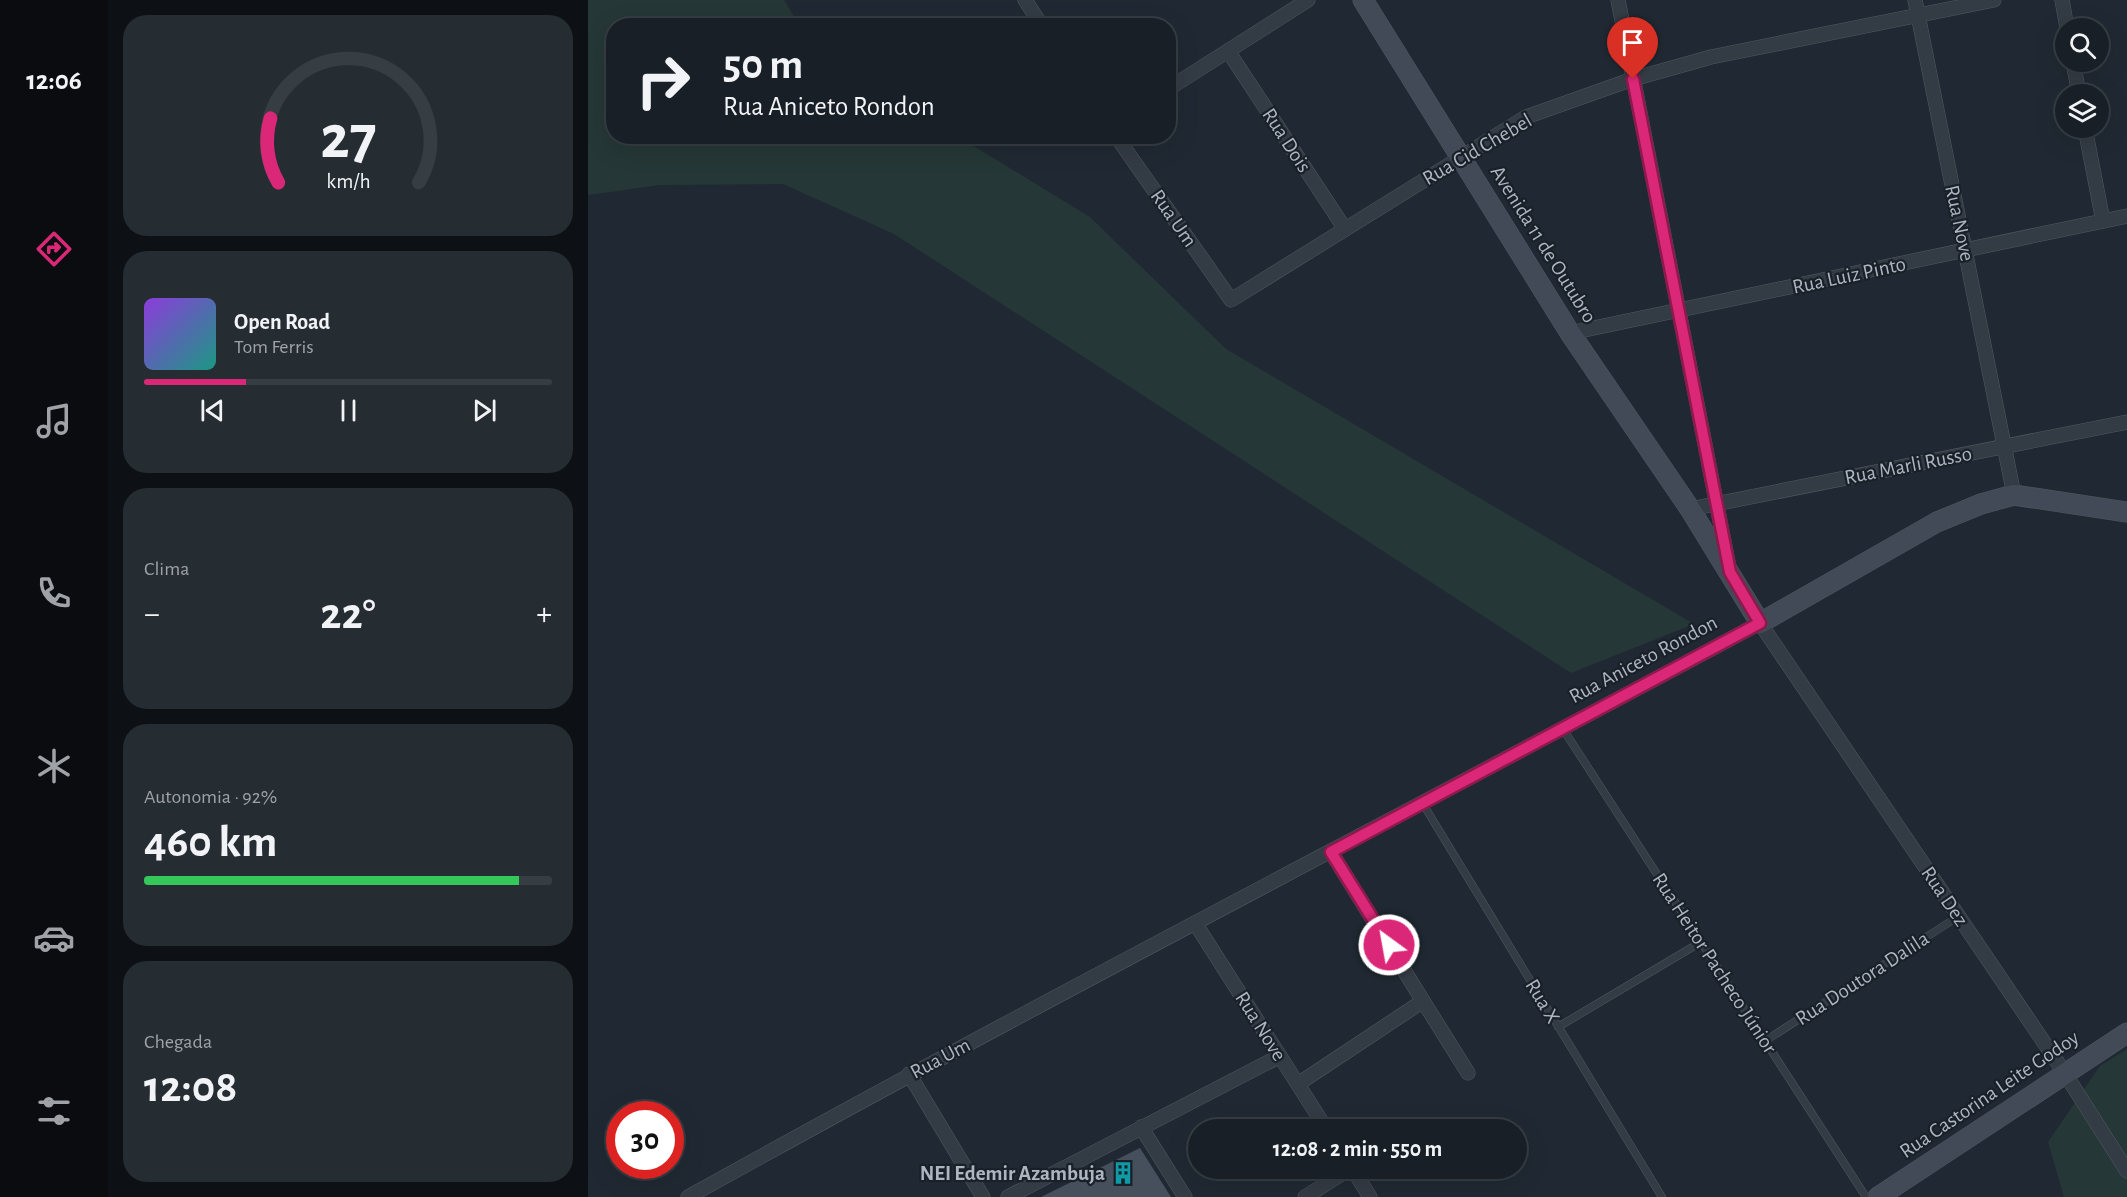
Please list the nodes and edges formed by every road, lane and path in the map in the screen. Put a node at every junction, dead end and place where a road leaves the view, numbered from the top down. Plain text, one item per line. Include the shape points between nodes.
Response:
1 (1025, 0) edge
2 (1308, 0) edge
3 (1363, 0) edge
4 (1618, 0) edge
5 (1915, 0) edge
6 (1994, 0) edge
7 (2062, 0) edge
8 (1918, 15) junction
9 (1037, 18) edge
10 (2065, 18) edge
11 (1228, 51) junction
12 (1633, 79) junction
13 (1176, 84) edge
14 (2087, 138) edge
15 (1122, 144) edge
16 (1461, 156) junction
17 (2127, 216) edge
18 (2103, 222) junction
19 (1345, 229) junction
20 (1966, 250) junction
21 (1231, 300) joint
22 (1679, 310) junction
23 (1570, 333) junction
24 (2127, 422) edge
25 (2006, 446) junction
26 (2014, 495) junction
27 (1717, 504) junction
28 (1690, 509) junction
29 (2127, 512) edge
30 (1730, 572) junction
31 (1760, 623) junction
32 (1563, 729) junction
33 (1423, 804) junction
34 (1331, 852) junction
35 (1959, 916) junction
36 (1195, 923) junction
37 (1701, 942) junction
38 (1424, 1001) junction
39 (1558, 1027) junction
40 (2127, 1032) edge
41 (1765, 1041) junction
42 (1280, 1056) junction
43 (2064, 1072) junction
44 (1468, 1073) dead end
45 (909, 1074) junction
46 (1298, 1084) junction
47 (1320, 1119) edge
48 (1141, 1127) junction
49 (2127, 1171) edge
50 (1334, 1179) edge
51 (1358, 1179) edge
52 (688, 1197) edge
53 (983, 1197) edge
54 (1008, 1197) edge
55 (1185, 1197) edge
56 (1305, 1197) edge
57 (1370, 1197) edge
58 (1662, 1197) edge
59 (1866, 1197) edge
60 (1878, 1197) edge

1 - 9 street
2 - 11 street
3 - 16 street, Avenida 11 de Outubro
4 - 12 street
5 - 8 street, Rua Nove
6 - 8 street, Rua Cid Chebel
7 - 10 street
8 - 12 street, Rua Cid Chebel via 1711,57
8 - 20 street, Rua Nove
11 - 13 street
11 - 19 street, Rua Dois
12 - 16 street, Rua Cid Chebel via 1526,117
12 - 22 street
14 - 18 street
15 - 21 street, Rua Um
16 - 19 street, Rua Cid Chebel
16 - 23 street, Avenida 11 de Outubro
17 - 18 street, Rua Luiz Pinto
18 - 20 street, Rua Luiz Pinto
19 - 21 street, Rua Cid Chebel
20 - 22 street, Rua Luiz Pinto
20 - 25 street, Rua Nove
22 - 23 street, Rua Luiz Pinto
22 - 27 street
23 - 28 street, Avenida 11 de Outubro
24 - 25 street, Rua Marli Russo
25 - 26 street, Rua Nove
25 - 27 street, Rua Marli Russo
26 - 29 street, Rua Aniceto Rondon
26 - 31 street, Rua Aniceto Rondon via 1937,522
27 - 28 street, Rua Marli Russo
27 - 30 street
28 - 30 street, Avenida 11 de Outubro
30 - 31 street, Avenida 11 de Outubro
31 - 32 street, Rua Aniceto Rondon
31 - 35 street, Rua Dez
32 - 33 street, Rua Aniceto Rondon
32 - 37 lane, Rua Heitor Pacheco Júnior
33 - 34 street, Rua Aniceto Rondon
33 - 39 lane, Rua X
34 - 36 street, Rua Aniceto Rondon
34 - 38 street
35 - 41 lane, Rua Doutora Dalila
35 - 43 street, Rua Dez
36 - 42 street, Rua Nove
36 - 45 street, Rua Um
37 - 39 lane
37 - 41 lane, Rua Heitor Pacheco Júnior
38 - 44 street
38 - 46 street
39 - 58 lane, Rua X
40 - 43 street, Rua Castorina Leite Godoy
41 - 59 lane, Rua Heitor Pacheco Júnior
42 - 46 street, Rua Nove
42 - 48 street
43 - 49 street, Rua Dez
43 - 60 street, Rua Castorina Leite Godoy
45 - 52 street, Rua Um
45 - 53 street
46 - 47 street, Rua Nove
48 - 54 street
48 - 55 street
50 - 56 street
51 - 57 street

